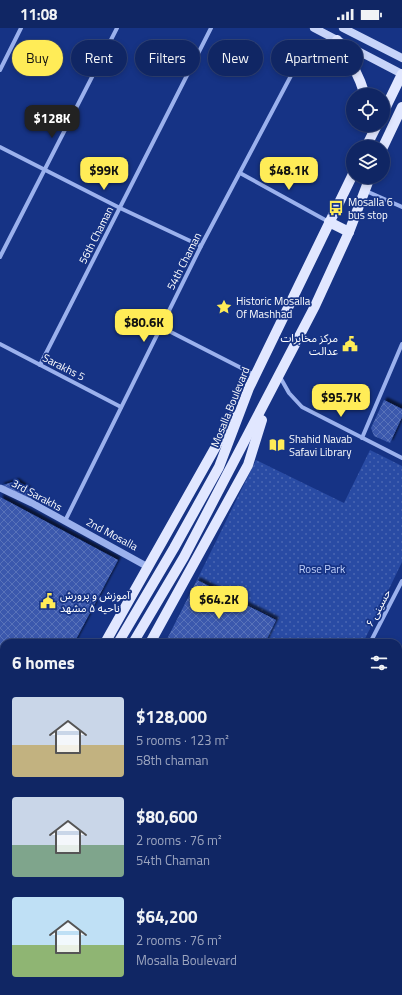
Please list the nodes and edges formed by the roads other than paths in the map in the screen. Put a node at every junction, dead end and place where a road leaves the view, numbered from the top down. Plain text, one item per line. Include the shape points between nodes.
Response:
1 (21, 28) edge
2 (117, 28) edge
3 (212, 28) edge
4 (314, 28) edge
5 (343, 28) edge
6 (337, 40) edge
7 (363, 54) edge
8 (402, 58) edge
9 (0, 70) edge
10 (402, 74) edge
11 (291, 76) edge
12 (358, 76) edge
13 (363, 88) edge
14 (390, 99) edge
15 (402, 107) edge
16 (399, 116) edge
17 (387, 140) edge
18 (0, 148) edge
19 (45, 170) junction
20 (240, 173) junction
21 (348, 184) edge
22 (367, 184) edge
23 (364, 190) junction
24 (402, 207) edge
25 (120, 208) junction
26 (330, 222) junction
27 (349, 232) junction
28 (201, 246) junction
29 (0, 257) edge
30 (161, 327) junction
31 (0, 344) edge
32 (402, 344) edge
33 (40, 365) junction
34 (255, 376) junction
35 (279, 376) junction
36 (249, 388) junction
37 (268, 398) junction
38 (121, 406) junction
39 (362, 438) junction
40 (402, 458) edge
41 (0, 488) edge
42 (64, 522) junction
43 (148, 567) junction
44 (401, 584) edge
45 (107, 639) edge
46 (120, 639) edge
47 (135, 639) edge
48 (152, 639) edge
49 (372, 639) edge

1 - 9 street
2 - 19 street
3 - 25 street, 56th Chaman
4 - 6 main road
5 - 8 main road
7 - 10 main road
10 - 14 main road
11 - 20 street, 54th Chaman
12 - 13 main road
15 - 16 main road
16 - 17 main road
18 - 19 street
19 - 25 street
19 - 29 street
20 - 26 street
20 - 28 street, 54th Chaman
21 - 26 main road, Mosalla Boulevard
22 - 23 main road
23 - 24 street
23 - 27 main road
25 - 28 street
25 - 33 street, 56th Chaman
26 - 27 main road
26 - 34 main road, Mosalla Boulevard
27 - 35 main road
28 - 30 street, 54th Chaman
30 - 34 street
30 - 38 street, 54th Chaman
31 - 33 street, Sarakhs 5
32 - 39 street
33 - 38 street, Sarakhs 5
34 - 36 main road, Mosalla Boulevard
35 - 37 main road
35 - 39 street via 288,393 302,407
36 - 43 main road
36 - 46 main road, Mosalla Boulevard via 219,467
37 - 47 main road via 184,556
37 - 48 main road via 248,465
38 - 42 street, 54th Chaman
39 - 40 street
41 - 42 street, 3rd Sarakhs
42 - 43 street, 2nd Mosalla
43 - 45 main road
44 - 49 street, حسینی ۶

